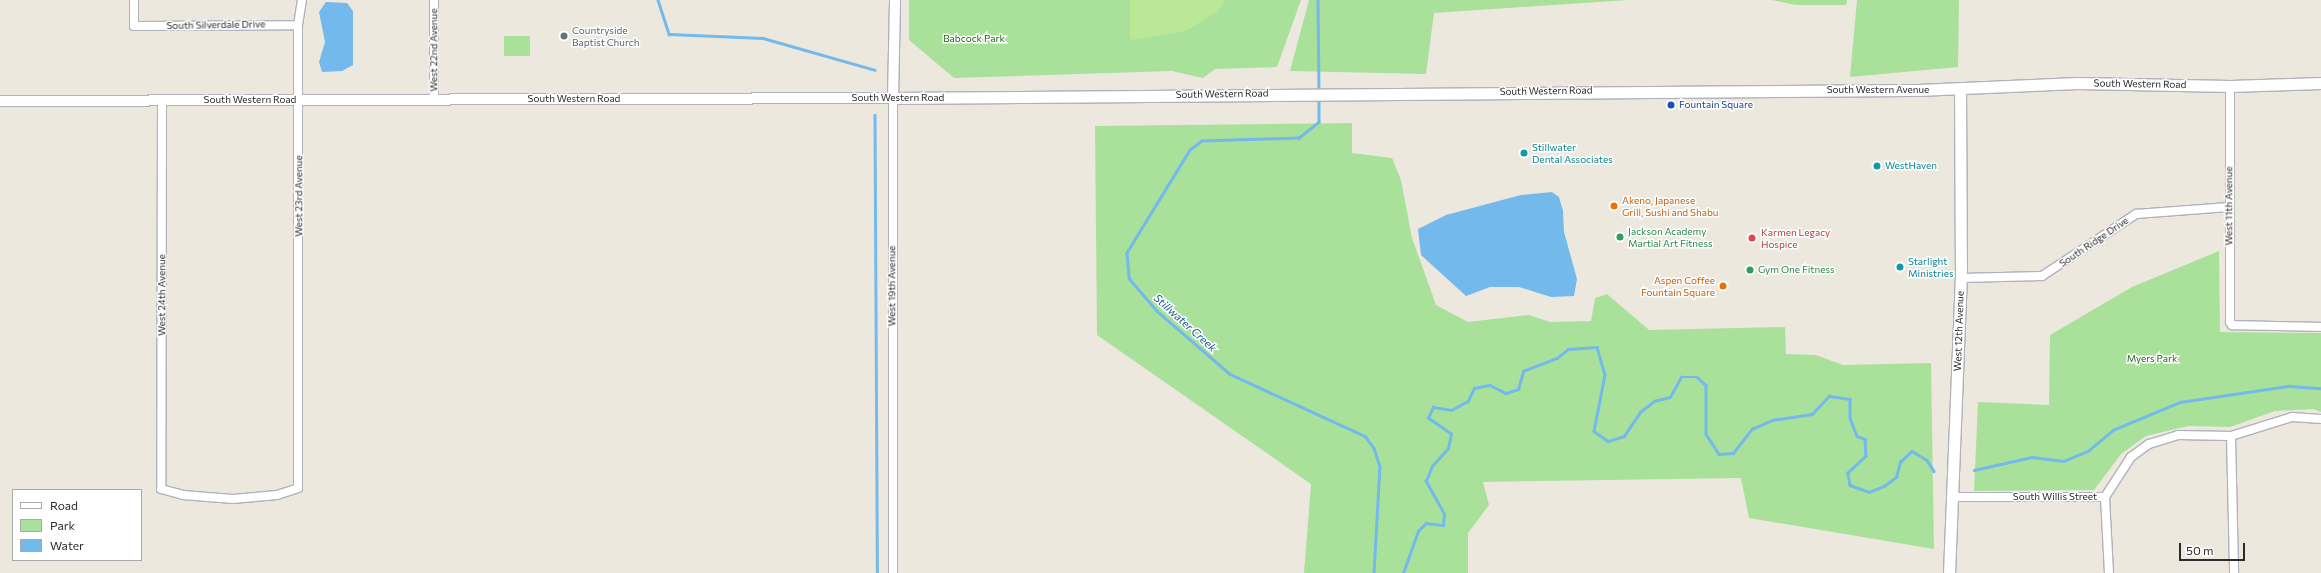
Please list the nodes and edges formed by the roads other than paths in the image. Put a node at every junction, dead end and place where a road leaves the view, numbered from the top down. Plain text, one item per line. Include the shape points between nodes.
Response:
1 (134, 0) edge
2 (302, 0) edge
3 (434, 0) edge
4 (895, 0) edge
5 (298, 25) junction
6 (2321, 83) edge
7 (2230, 86) junction
8 (1960, 88) junction
9 (1797, 90) joint
10 (893, 98) junction
11 (298, 100) junction
12 (434, 100) junction
13 (0, 101) edge
14 (162, 101) junction
15 (2229, 207) junction
16 (1961, 278) junction
17 (2321, 327) edge
18 (2321, 419) edge
19 (2231, 436) junction
20 (161, 489) joint
21 (1952, 497) junction
22 (2105, 497) junction
23 (893, 573) edge
24 (1949, 573) edge
25 (2109, 573) edge
26 (2234, 573) edge

1 - 5 street, South Silverdale Drive via 134,26
2 - 5 street, West 23rd Avenue
3 - 12 street, West 22nd Avenue
4 - 10 street, West 19th Avenue
5 - 11 street, West 23rd Avenue
6 - 7 main road, South Western Road
7 - 8 main road, South Western Road via 2077,83
7 - 15 street, West 11th Avenue
8 - 9 main road, South Western Avenue
8 - 16 main road, West 12th Avenue
9 - 10 main road, South Western Road
10 - 12 street, South Western Road
10 - 23 street, West 19th Avenue
11 - 12 street, South Western Road
11 - 14 street, South Western Road
11 - 20 street, West 23rd Avenue via 298,488 277,495 233,499 183,495
13 - 14 street, South Western Road
14 - 20 street, West 24th Avenue
15 - 16 street, South Ridge Drive via 2136,214 2042,276
15 - 17 street, West 11th Avenue via 2232,325
16 - 21 main road, West 12th Avenue
18 - 19 street, South Willis Street via 2292,417
19 - 22 street, South Willis Street via 2178,435 2149,444 2131,457
19 - 26 street
21 - 22 street, South Willis Street
21 - 24 main road, West 12th Avenue
22 - 25 street

